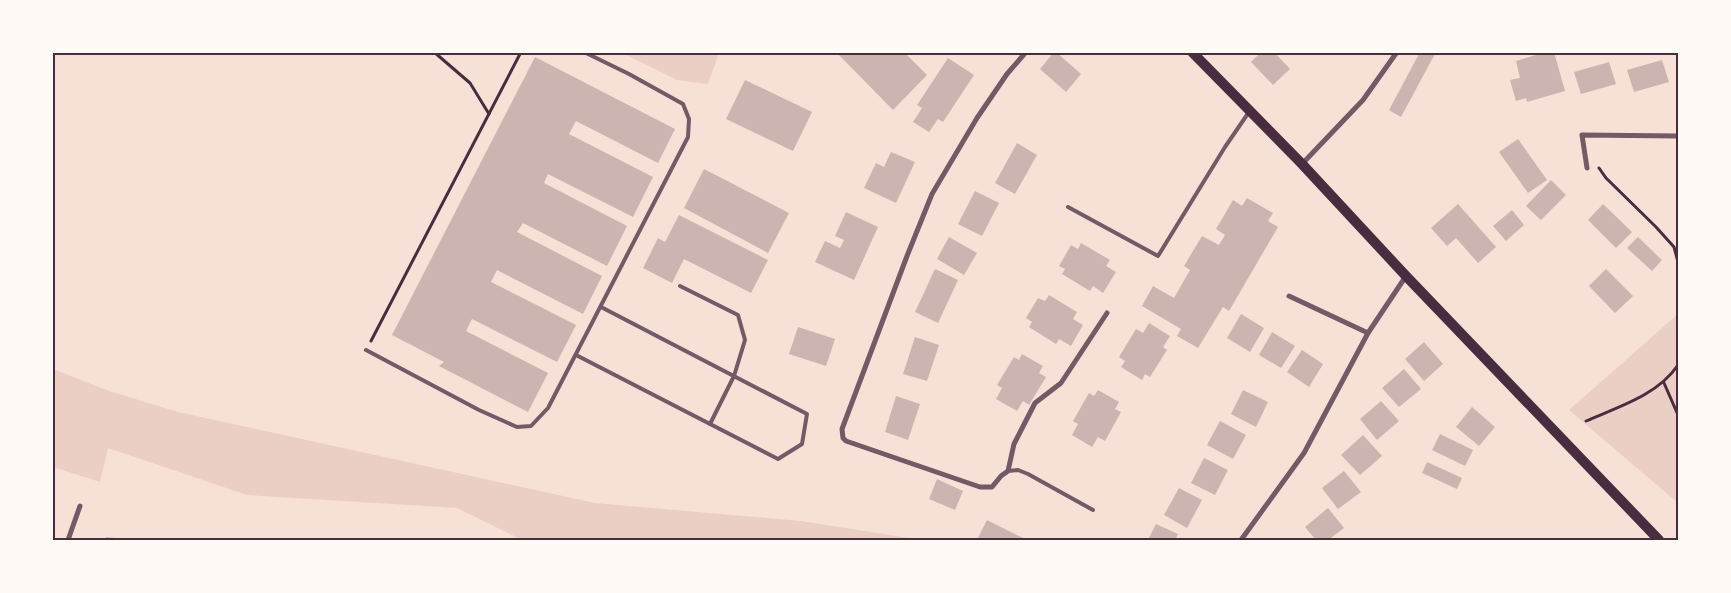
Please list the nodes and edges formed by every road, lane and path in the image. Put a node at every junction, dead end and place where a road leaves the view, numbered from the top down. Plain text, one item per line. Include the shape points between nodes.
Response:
1 (434, 52) edge
2 (521, 52) edge
3 (584, 52) edge
4 (1026, 52) edge
5 (1192, 52) edge
6 (1397, 52) edge
7 (1250, 110) junction
8 (489, 114) junction
9 (1678, 136) edge
10 (1302, 164) junction
11 (1587, 168) joint
12 (1068, 207) dead end
13 (1678, 262) edge
14 (1406, 276) junction
15 (680, 286) dead end
16 (1289, 296) dead end
17 (601, 307) junction
18 (1107, 312) dead end
19 (1368, 333) junction
20 (366, 350) joint
21 (576, 354) junction
22 (1678, 365) edge
23 (734, 376) junction
24 (1664, 382) junction
25 (1678, 415) edge
26 (1586, 421) dead end
27 (710, 424) junction
28 (1008, 471) junction
29 (80, 506) dead end
30 (1093, 510) dead end
31 (68, 540) edge
32 (1241, 540) edge
33 (1659, 540) edge

1 - 8 path via 470,83
2 - 8 path
3 - 17 lane via 683,104 689,119 688,137
4 - 28 street via 977,118 932,194 842,429 846,441 980,487 992,487
5 - 7 main road
6 - 10 street via 1362,100
7 - 10 main road
7 - 12 lane via 1158,256
8 - 20 path
9 - 11 street via 1582,135
10 - 14 main road
11 - 13 path via 1598,166 1674,247
14 - 19 street
14 - 33 main road
15 - 23 lane via 738,315 745,340
16 - 19 street
17 - 21 lane
17 - 23 lane
18 - 28 street via 1061,383 1035,403 1014,444
19 - 32 street via 1304,454
20 - 21 lane via 517,427 531,426 548,408
21 - 27 lane
22 - 24 path
23 - 27 lane
23 - 27 lane via 807,414 802,444 778,459
24 - 25 path
24 - 26 path via 1632,402
28 - 30 lane via 1028,474
29 - 31 street

